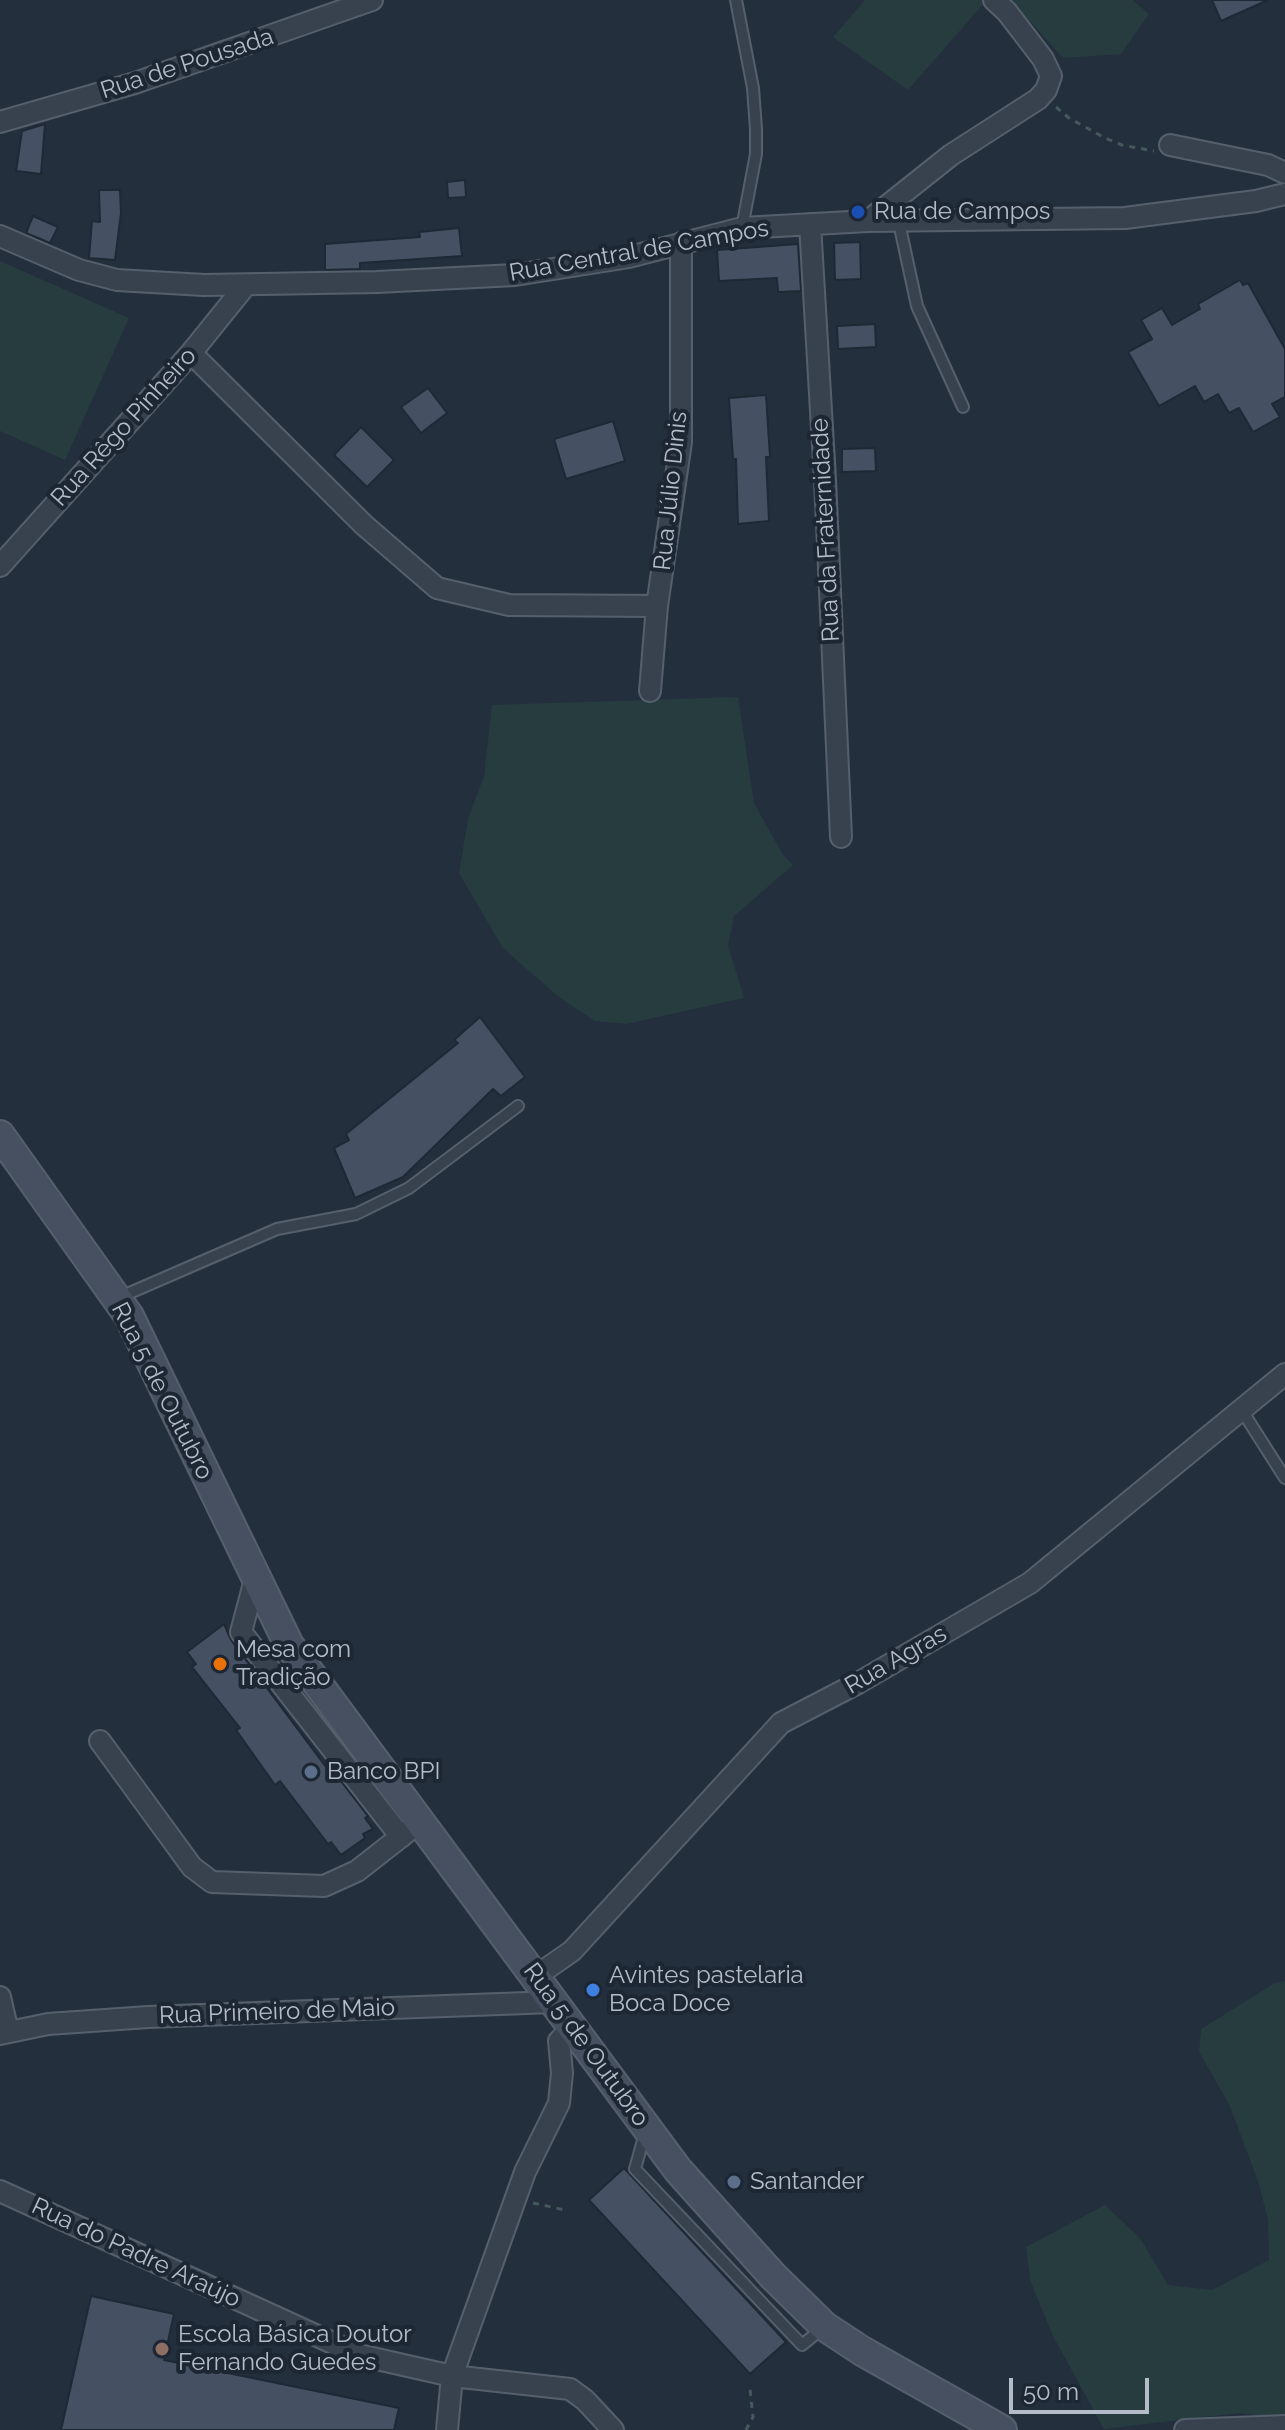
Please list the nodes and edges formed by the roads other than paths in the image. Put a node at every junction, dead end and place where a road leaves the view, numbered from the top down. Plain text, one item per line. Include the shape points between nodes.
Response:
1 (372, 0) edge
2 (736, 0) edge
3 (994, 0) edge
4 (0, 122) edge
5 (1170, 145) road end
6 (1285, 173) edge
7 (1285, 194) edge
8 (895, 211) junction
9 (810, 224) junction
10 (742, 228) junction
11 (0, 236) edge
12 (681, 243) junction
13 (245, 286) junction
14 (191, 353) junction
15 (963, 407) dead end
16 (0, 566) edge
17 (657, 606) junction
18 (650, 691) dead end
19 (841, 837) dead end
20 (518, 1106) dead end
21 (0, 1135) edge
22 (116, 1299) junction
23 (1285, 1374) edge
24 (1240, 1409) junction
25 (1285, 1478) edge
26 (100, 1741) dead end
27 (411, 1829) junction
28 (536, 1976) junction
29 (0, 1997) edge
30 (554, 2002) junction
31 (573, 2027) junction
32 (4, 2033) edge
33 (647, 2128) junction
34 (0, 2191) edge
35 (824, 2326) junction
36 (452, 2376) junction
37 (1285, 2426) edge
38 (447, 2430) edge
39 (613, 2430) edge
40 (1002, 2430) edge
41 (1185, 2430) edge

1 - 4 street, Rua de Pousada via 135,83
2 - 10 lane via 756,129
3 - 8 street via 1043,59 1051,76 1046,90 951,155
5 - 6 street
7 - 8 street, Rua Central de Campos via 1125,218
8 - 9 street, Rua Central de Campos via 868,221
8 - 15 lane via 917,306
9 - 10 street, Rua Central de Campos
9 - 19 street, Rua da Fraternidade
10 - 12 street, Rua Central de Campos
11 - 13 street, Rua Central de Campos via 79,270 117,280
12 - 13 street, Rua Central de Campos via 515,275
12 - 17 street, Rua Júlio Dinis via 681,442
13 - 14 street, Rua Rêgo Pinheiro
14 - 16 street, Rua Rêgo Pinheiro
14 - 17 street via 364,525 437,588 509,605
17 - 18 street, Rua Júlio Dinis
20 - 22 lane via 409,1188 356,1214 277,1229
21 - 22 street, Rua 5 de Outubro
22 - 27 street, Rua 5 de Outubro via 129,1316 289,1645
23 - 24 street, Rua Agras
24 - 25 lane
24 - 28 street, Rua Agras via 1030,1583 781,1723 572,1951
26 - 27 street via 192,1867 212,1882 324,1886 357,1871
27 - 28 street, Rua 5 de Outubro
28 - 30 street, Rua 5 de Outubro
29 - 32 street
30 - 31 street, Rua 5 de Outubro
30 - 32 street, Rua Primeiro de Maio via 148,2017 48,2024
31 - 33 street, Rua 5 de Outubro
31 - 36 street via 559,2041 559,2103 525,2172
33 - 35 street, Rua 5 de Outubro via 773,2276
33 - 35 lane via 635,2169 802,2345
34 - 36 street, Rua do Padre Araújo via 359,2355
35 - 40 street, Rua 5 de Outubro
36 - 38 street
36 - 39 street, Rua do Padre Araújo via 570,2389
37 - 41 street

